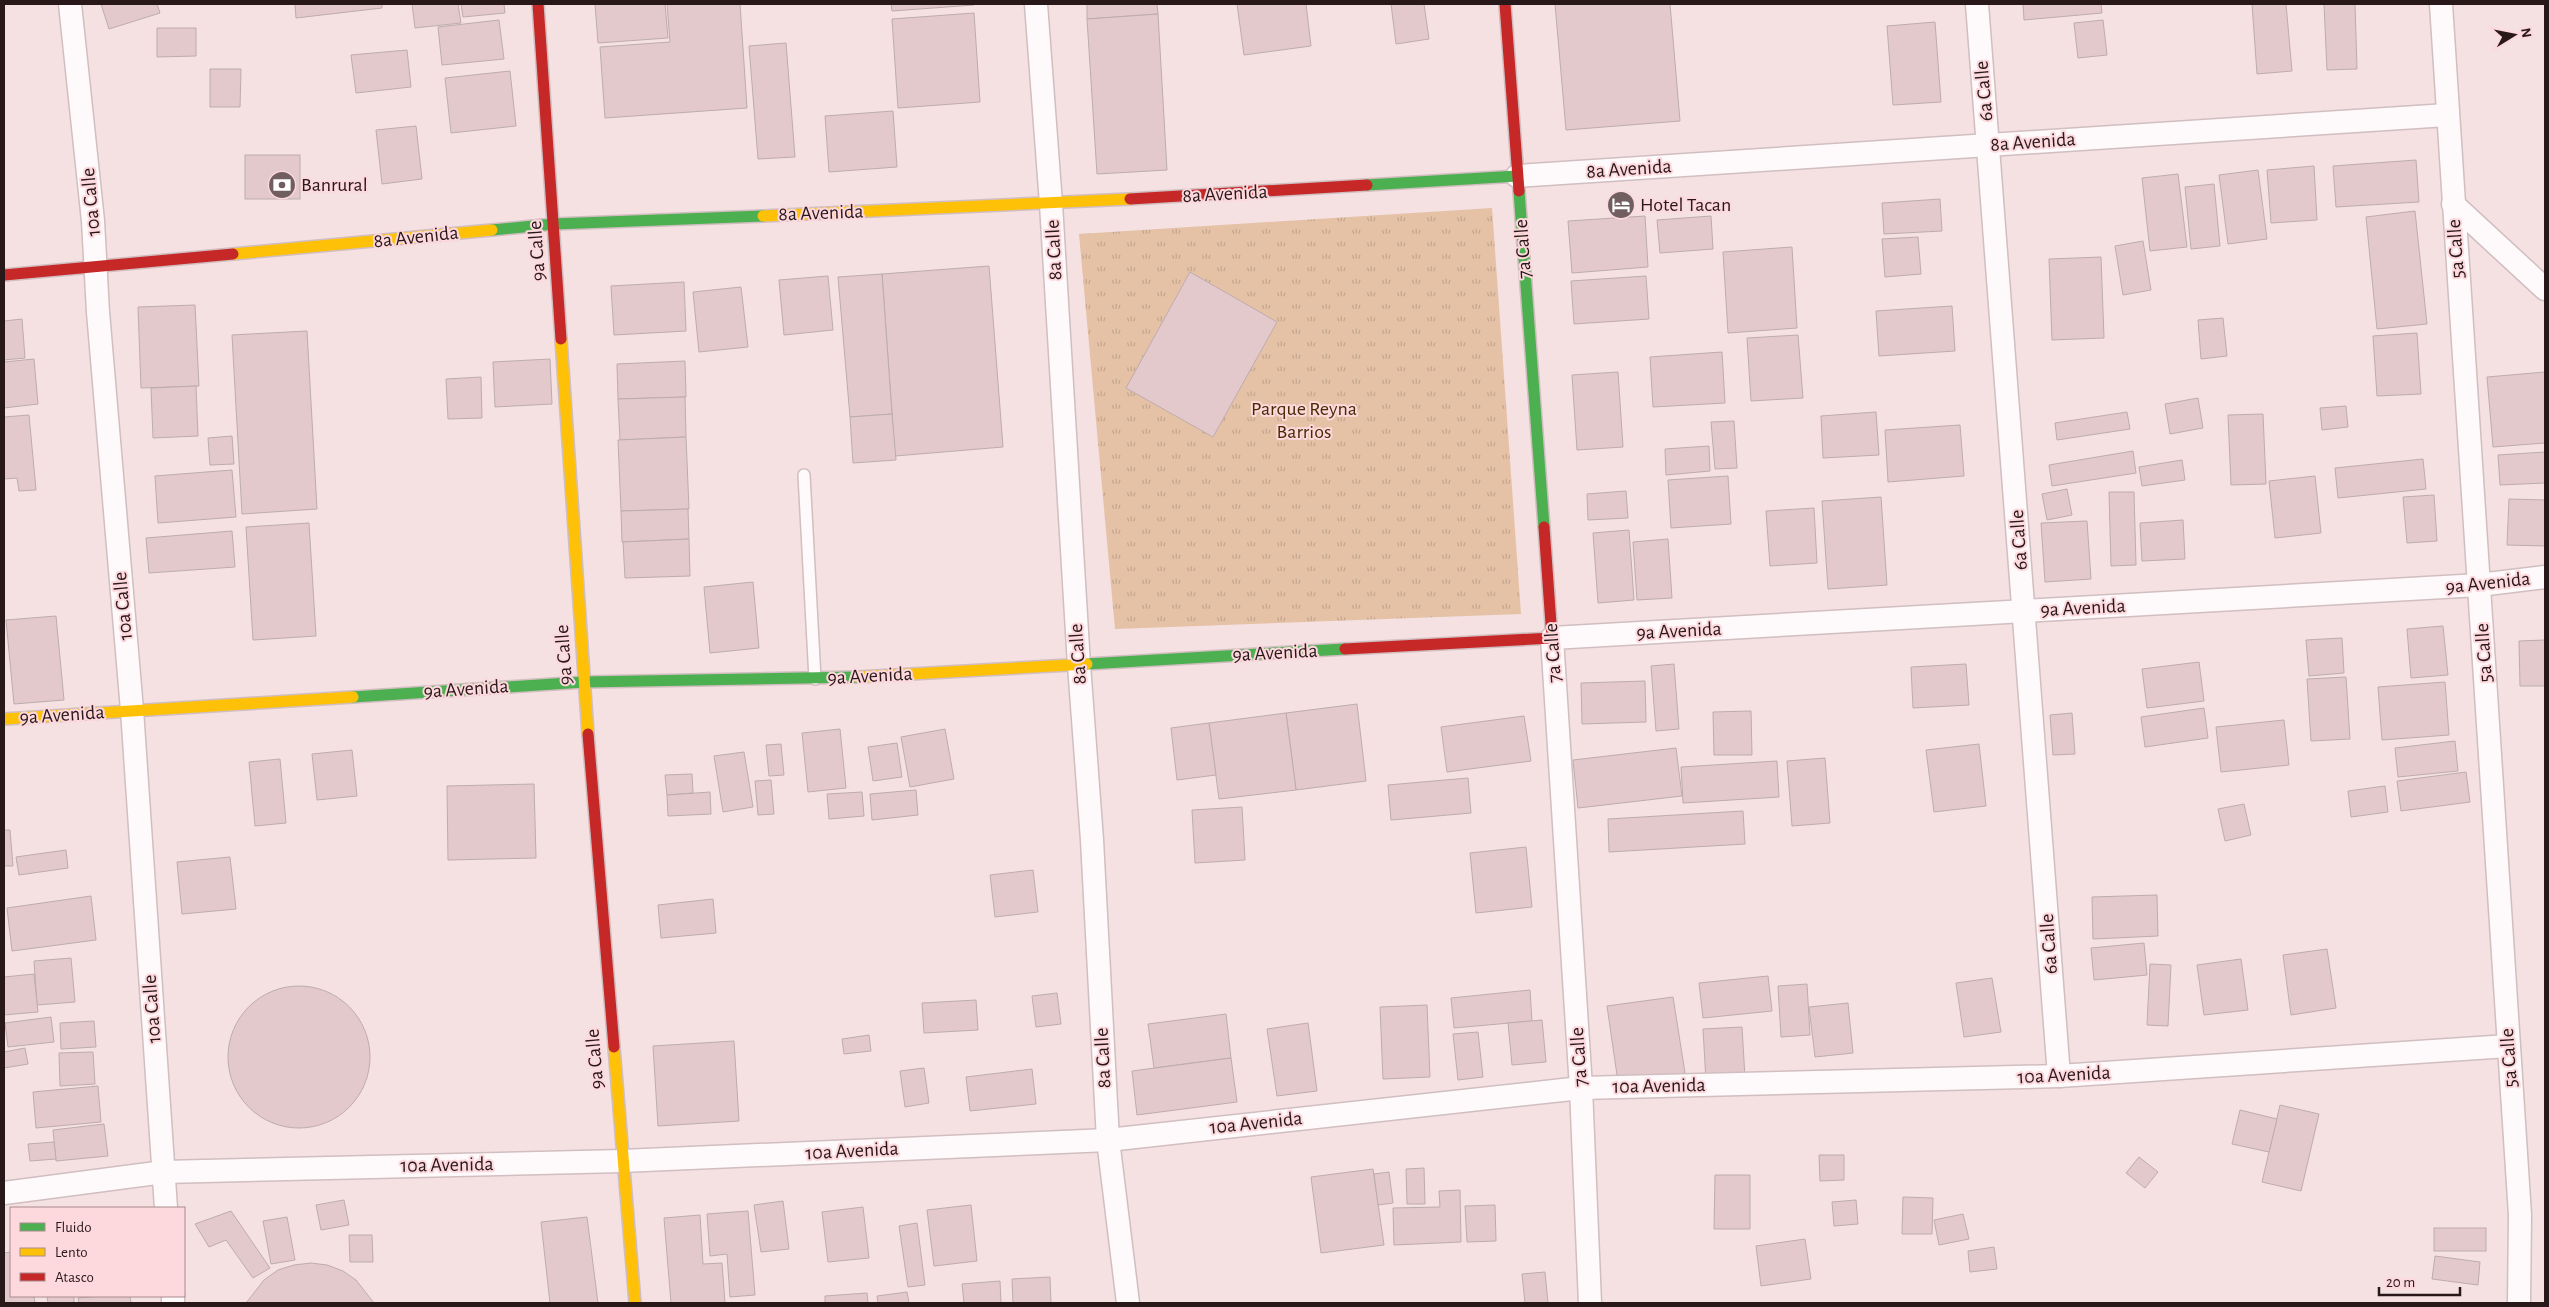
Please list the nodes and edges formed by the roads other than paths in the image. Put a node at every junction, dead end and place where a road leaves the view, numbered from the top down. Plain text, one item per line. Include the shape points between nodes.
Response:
1 (70, 4) edge
2 (538, 4) edge
3 (1036, 4) edge
4 (1505, 4) edge
5 (1977, 4) edge
6 (2441, 4) edge
7 (2447, 115) junction
8 (1989, 145) junction
9 (1517, 176) junction
10 (1052, 204) junction
11 (2453, 204) junction
12 (554, 224) junction
13 (96, 268) junction
14 (4, 275) edge
15 (2545, 289) edge
16 (804, 475) dead end
17 (2545, 577) edge
18 (2479, 585) junction
19 (2024, 611) junction
20 (1552, 638) junction
21 (1079, 664) junction
22 (815, 679) junction
23 (584, 682) junction
24 (132, 710) junction
25 (4, 719) edge
26 (2508, 1046) junction
27 (2059, 1076) junction
28 (1581, 1088) junction
29 (1108, 1140) junction
30 (622, 1161) junction
31 (164, 1172) junction
32 (4, 1193) edge
33 (166, 1207) edge
34 (635, 1303) edge
35 (1128, 1303) edge
36 (1590, 1303) edge
37 (2519, 1303) edge

1 - 13 street, 10a Calle
2 - 12 street, 9a Calle
3 - 10 street, 8a Calle
4 - 9 street, 7a Calle
5 - 8 street, 6a Calle
6 - 7 street, 5a Calle
7 - 8 street, 8a Avenida
7 - 11 street, 5a Calle
8 - 9 street, 8a Avenida
8 - 19 street, 6a Calle
9 - 10 street, 8a Avenida
9 - 20 street, 7a Calle
10 - 12 street, 8a Avenida
10 - 21 street, 8a Calle
11 - 15 street
11 - 18 street, 5a Calle
12 - 13 street, 8a Avenida
12 - 23 street, 9a Calle
13 - 14 street, 8a Avenida
13 - 24 street, 10a Calle
16 - 22 lane
17 - 18 street, 9a Avenida
18 - 19 street, 9a Avenida
18 - 26 street, 5a Calle
19 - 20 street, 9a Avenida
19 - 27 street, 6a Calle
20 - 21 street, 9a Avenida
20 - 28 street, 7a Calle
21 - 22 street, 9a Avenida
21 - 29 street, 8a Calle
22 - 23 street, 9a Avenida
23 - 24 street, 9a Avenida
23 - 30 street, 9a Calle
24 - 25 street, 9a Avenida
24 - 31 street, 10a Calle
26 - 27 street, 10a Avenida
26 - 37 street, 5a Calle via 2520,1215
27 - 28 street, 10a Avenida
28 - 29 street, 10a Avenida
28 - 36 street, 7a Calle
29 - 30 street, 10a Avenida
29 - 35 street, 8a Calle
30 - 31 street, 10a Avenida
30 - 34 street, 9a Calle
31 - 32 street, 10a Avenida
31 - 33 street, 10a Calle

